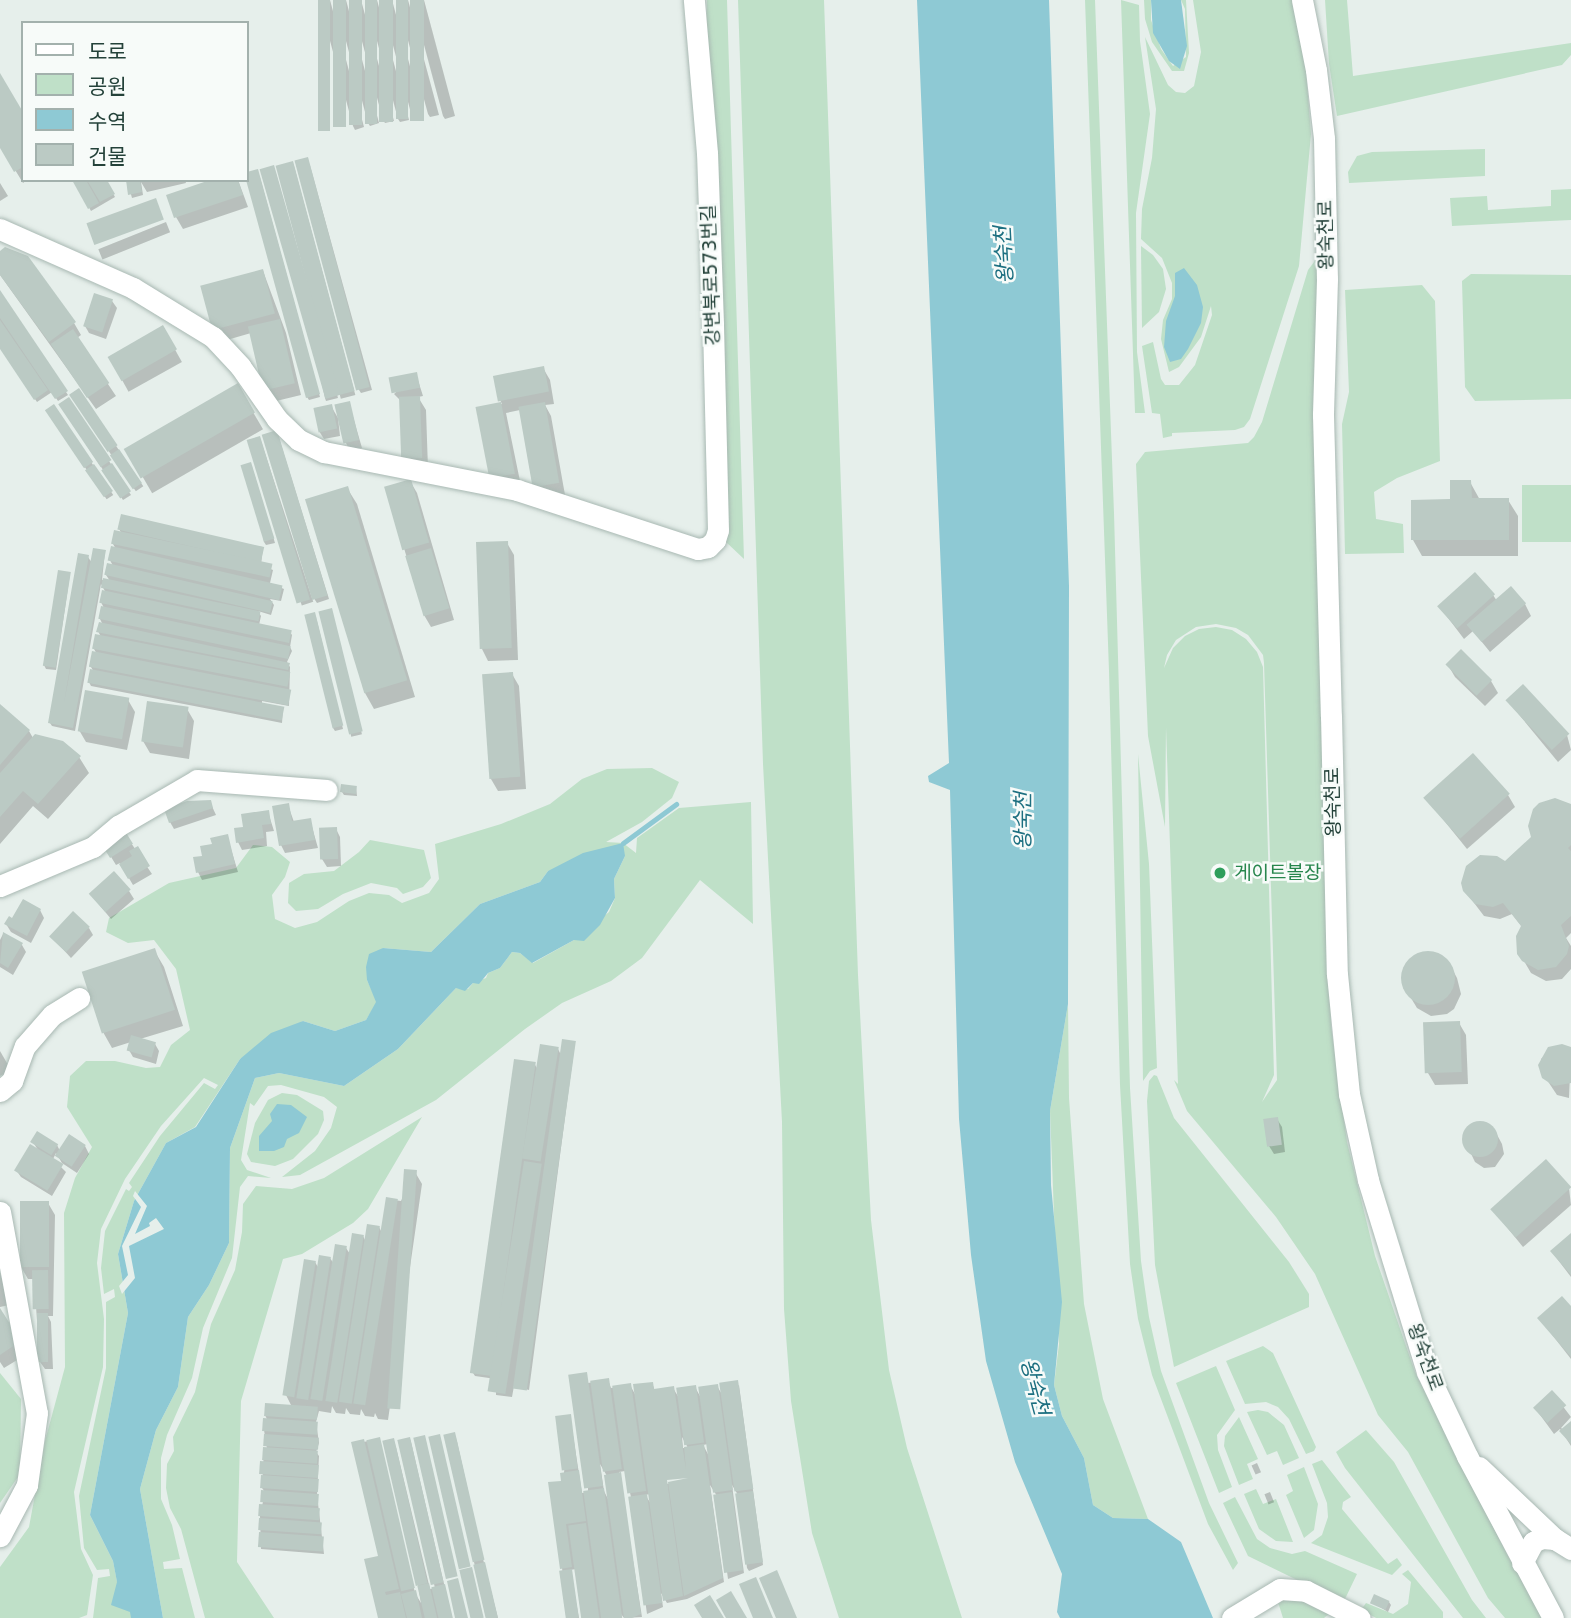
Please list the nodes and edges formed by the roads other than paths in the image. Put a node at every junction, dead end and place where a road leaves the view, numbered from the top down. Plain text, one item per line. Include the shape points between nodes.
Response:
1 (694, 0) edge
2 (1302, 0) edge
3 (1314, 0) edge
4 (1316, 71) junction
5 (0, 229) edge
6 (327, 790) dead end
7 (0, 886) edge
8 (79, 998) dead end
9 (0, 1091) edge
10 (0, 1212) edge
11 (1467, 1455) junction
12 (0, 1536) edge
13 (1563, 1544) edge
14 (1522, 1563) junction
15 (1233, 1618) edge
16 (1360, 1618) edge
17 (1553, 1618) edge

1 - 5 street, 강변북로573번길 via 707,153 713,324 718,530 708,547 698,550 517,490 324,452 299,440 277,419 213,337 134,288
2 - 4 street, 왕숙천로
3 - 4 street, 왕숙천로
4 - 11 street, 왕숙천로 via 1324,138 1327,279 1323,415 1337,974 1349,1094 1368,1180 1427,1372
6 - 7 street via 197,780 118,826 93,847
8 - 9 street via 52,1014 34,1035 12,1081
10 - 12 street via 37,1413 27,1485
11 - 13 street
11 - 14 street, 왕숙천로
13 - 14 street via 1542,1538 1533,1542
14 - 17 street, 왕숙천로
15 - 16 street via 1280,1590 1306,1591

